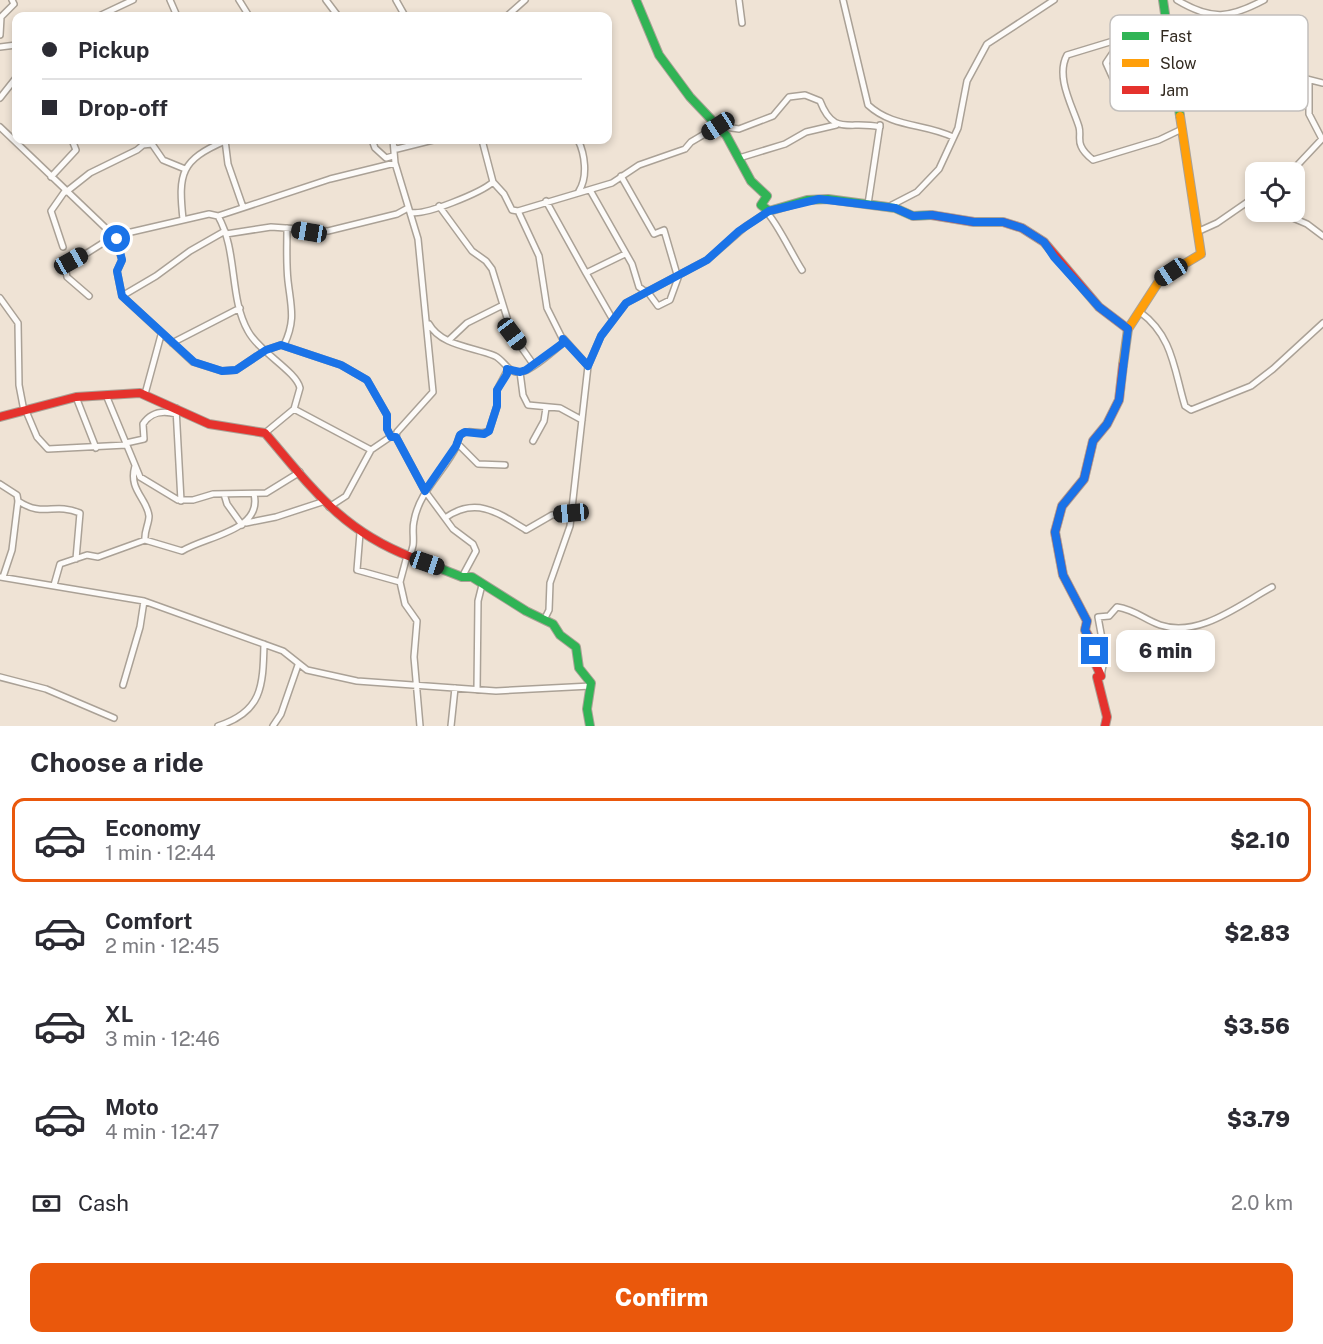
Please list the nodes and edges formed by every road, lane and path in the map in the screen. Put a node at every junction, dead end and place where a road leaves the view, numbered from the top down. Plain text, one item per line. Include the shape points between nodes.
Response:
1 (12, 0) edge
2 (134, 0) edge
3 (525, 0) edge
4 (636, 0) edge
5 (739, 0) edge
6 (843, 0) edge
7 (1054, 0) edge
8 (1163, 0) edge
9 (1177, 0) edge
10 (1264, 0) edge
11 (108, 12) edge
12 (512, 12) edge
13 (1166, 15) edge
14 (1212, 15) edge
15 (1231, 15) edge
16 (742, 23) dead end
17 (0, 35) edge
18 (1110, 42) edge
19 (1110, 57) edge
20 (1110, 72) edge
21 (1309, 80) joint
22 (12, 83) edge
23 (1323, 83) edge
24 (0, 98) edge
25 (1180, 111) edge
26 (885, 119) junction
27 (836, 125) junction
28 (718, 126) junction
29 (0, 127) edge
30 (880, 127) junction
31 (1182, 129) junction
32 (1322, 134) edge
33 (954, 137) junction
34 (12, 138) edge
35 (19, 144) edge
36 (74, 144) edge
37 (140, 144) edge
38 (152, 144) edge
39 (218, 144) edge
40 (226, 144) edge
41 (374, 144) edge
42 (394, 144) edge
43 (418, 144) edge
44 (483, 144) edge
45 (579, 144) edge
46 (394, 147) junction
47 (393, 156) junction
48 (739, 158) junction
49 (1299, 162) edge
50 (395, 163) junction
51 (185, 169) junction
52 (621, 176) junction
53 (51, 177) junction
54 (493, 182) junction
55 (590, 190) junction
56 (66, 191) junction
57 (579, 191) junction
58 (546, 201) junction
59 (868, 204) junction
60 (1245, 204) edge
61 (439, 206) junction
62 (243, 207) junction
63 (887, 207) junction
64 (409, 210) junction
65 (518, 212) junction
66 (768, 212) junction
67 (218, 216) junction
68 (183, 219) junction
69 (1302, 222) edge
70 (287, 228) junction
71 (1197, 231) junction
72 (226, 232) junction
73 (114, 236) junction
74 (1323, 236) edge
75 (63, 246) dead end
76 (625, 254) junction
77 (802, 270) dead end
78 (586, 273) junction
79 (678, 278) junction
80 (646, 292) junction
81 (89, 296) dead end
82 (122, 296) junction
83 (0, 298) edge
84 (503, 305) junction
85 (240, 308) junction
86 (1140, 312) junction
87 (427, 320) junction
88 (613, 320) junction
89 (1323, 323) edge
90 (1128, 329) junction
91 (161, 335) junction
92 (563, 339) junction
93 (449, 340) junction
94 (172, 343) junction
95 (284, 345) junction
96 (263, 352) junction
97 (533, 364) junction
98 (588, 366) junction
99 (507, 369) junction
100 (520, 372) junction
101 (145, 393) junction
102 (106, 395) junction
103 (76, 397) junction
104 (546, 408) junction
105 (294, 409) junction
106 (25, 411) junction
107 (176, 411) junction
108 (0, 417) edge
109 (582, 420) junction
110 (265, 433) junction
111 (393, 437) junction
112 (533, 441) dead end
113 (458, 443) junction
114 (126, 444) junction
115 (96, 448) junction
116 (371, 450) junction
117 (505, 465) dead end
118 (135, 466) junction
119 (300, 472) junction
120 (0, 484) edge
121 (425, 491) junction
122 (224, 494) junction
123 (254, 495) junction
124 (18, 501) junction
125 (181, 501) junction
126 (327, 504) junction
127 (571, 513) junction
128 (445, 518) junction
129 (243, 524) junction
130 (360, 533) junction
131 (145, 540) junction
132 (408, 556) junction
133 (76, 559) junction
134 (1, 577) edge
135 (462, 577) junction
136 (400, 582) junction
137 (54, 585) junction
138 (482, 585) junction
139 (1272, 587) dead end
140 (144, 601) junction
141 (544, 620) junction
142 (264, 644) junction
143 (298, 665) junction
144 (1101, 676) junction
145 (0, 677) edge
146 (123, 685) dead end
147 (417, 685) junction
148 (591, 686) junction
149 (455, 688) junction
150 (477, 690) junction
151 (114, 718) dead end
152 (218, 726) edge
153 (273, 726) edge
154 (420, 726) edge
155 (451, 726) edge
156 (590, 726) edge
157 (1105, 726) edge

1 - 17 street via 14,4 1,17
2 - 11 street
3 - 12 street
4 - 28 street via 659,55 690,97
5 - 16 street
6 - 26 street via 866,103
7 - 33 street via 987,44 967,81
8 - 13 street
9 - 14 street
10 - 15 street
18 - 31 street via 1067,55 1065,60 1068,101 1080,128 1082,147 1093,160 1098,160
19 - 20 street via 1106,63
21 - 23 street
21 - 32 street via 1309,114
22 - 24 street
25 - 31 street
26 - 30 street
26 - 33 street
27 - 28 street via 826,117 820,101 800,94 786,99 773,116 735,130
27 - 30 street
27 - 48 street via 806,132 785,144
28 - 48 street
28 - 52 street via 685,149 639,165
29 - 34 street
30 - 59 street
31 - 71 street
32 - 49 street via 1321,141
33 - 63 street via 933,176 917,192
35 - 53 street
36 - 53 street via 76,150
37 - 56 street
38 - 51 street via 164,160
39 - 51 street via 197,156
40 - 62 street
41 - 47 street via 386,158
42 - 46 street
43 - 46 street
44 - 54 street
45 - 57 street via 584,170
46 - 47 street
47 - 50 street
48 - 66 street via 751,181 767,196 761,205
50 - 62 street
50 - 64 street
51 - 68 street via 180,195
52 - 55 street
52 - 79 street via 654,234 664,231
53 - 56 street
54 - 61 street via 478,193
54 - 65 street via 512,210
55 - 57 street
55 - 76 street
56 - 73 street
56 - 75 street via 51,211
57 - 58 street
58 - 65 street
58 - 78 street
59 - 63 street
59 - 66 street via 819,199
60 - 71 street
61 - 64 street via 414,214
61 - 84 street via 472,251 488,263 498,282
62 - 67 street
63 - 90 street via 913,216 1003,222 1030,231 1104,312
64 - 70 street via 328,231
64 - 87 street via 418,239
65 - 92 street via 539,256 547,308
66 - 77 street
66 - 79 street
67 - 68 street via 212,213
67 - 72 street
68 - 73 street
69 - 74 street
70 - 72 street
70 - 95 street via 293,316
71 - 86 street via 1199,257 1161,278
72 - 82 street
72 - 85 street
73 - 81 street via 65,267 68,277
73 - 82 street via 122,260 117,271
76 - 78 street
76 - 80 street via 636,272 639,287
78 - 88 street
79 - 80 street
79 - 80 street via 670,300 664,305 658,306
80 - 88 street via 626,303
82 - 91 street
83 - 106 street via 18,324
84 - 93 street via 466,323
84 - 97 street via 512,334
85 - 94 street
85 - 96 street via 247,329
86 - 89 street via 1168,343 1185,406 1191,410 1251,386
86 - 90 street
87 - 93 street via 433,330
87 - 111 street via 433,392
88 - 98 street via 594,347
90 - 144 street via 1119,400 1093,441 1084,479 1062,506 1055,532 1063,575 1087,621 1085,630 1095,648
91 - 94 street
91 - 101 street
92 - 97 street via 563,343
92 - 98 street
93 - 99 street via 494,356
94 - 96 street via 194,362 222,371 236,370
95 - 96 street
95 - 111 street via 364,377 387,415 387,429
96 - 105 street via 299,384
97 - 100 street
98 - 109 street
99 - 100 street
99 - 113 street via 497,390 497,406 489,431 465,432
100 - 104 street via 528,405
101 - 102 street
101 - 107 street
102 - 103 street
102 - 114 street
103 - 106 street
103 - 115 street
104 - 109 street via 560,408
104 - 112 street
105 - 110 street
105 - 116 street
106 - 108 street
106 - 115 street via 44,448
107 - 110 street via 209,424
107 - 114 street via 154,414 143,424 144,440
107 - 125 street
109 - 127 street
110 - 119 street
111 - 116 street
111 - 121 street
113 - 117 street via 475,462
113 - 121 street
114 - 115 street
114 - 118 street
116 - 126 street via 346,496
118 - 125 street via 140,477
118 - 131 street via 135,489 149,518
119 - 123 street via 273,490
119 - 126 street
120 - 124 street via 17,495
121 - 128 street
121 - 132 street via 414,520 415,534
122 - 123 street
122 - 125 street
122 - 129 street
123 - 129 street via 254,513
124 - 133 street via 33,510 62,506 80,513
124 - 134 street via 12,550
126 - 129 street
126 - 130 street
127 - 128 street via 552,514 526,530 479,506
127 - 141 street via 564,549 550,583 549,609
128 - 135 street via 476,549
129 - 131 street via 183,551
130 - 132 street
130 - 136 street via 357,570
131 - 133 street
132 - 135 street
132 - 136 street
133 - 137 street via 62,562
134 - 137 street
135 - 138 street via 470,576
136 - 147 street via 405,604 417,621
137 - 140 street
138 - 141 street
138 - 150 street via 478,601
139 - 144 street via 1200,626 1179,629 1117,607 1109,615 1098,617 1105,655
140 - 142 street
140 - 146 street
141 - 148 street via 575,642 580,654 579,668
142 - 143 street via 287,654
142 - 152 street via 263,678 250,709 233,722
143 - 147 street via 357,681
143 - 153 street
144 - 157 street via 1097,677 1107,717
145 - 151 street via 46,689
147 - 149 street
147 - 154 street
148 - 150 street
148 - 156 street via 585,706
149 - 150 street
149 - 155 street

